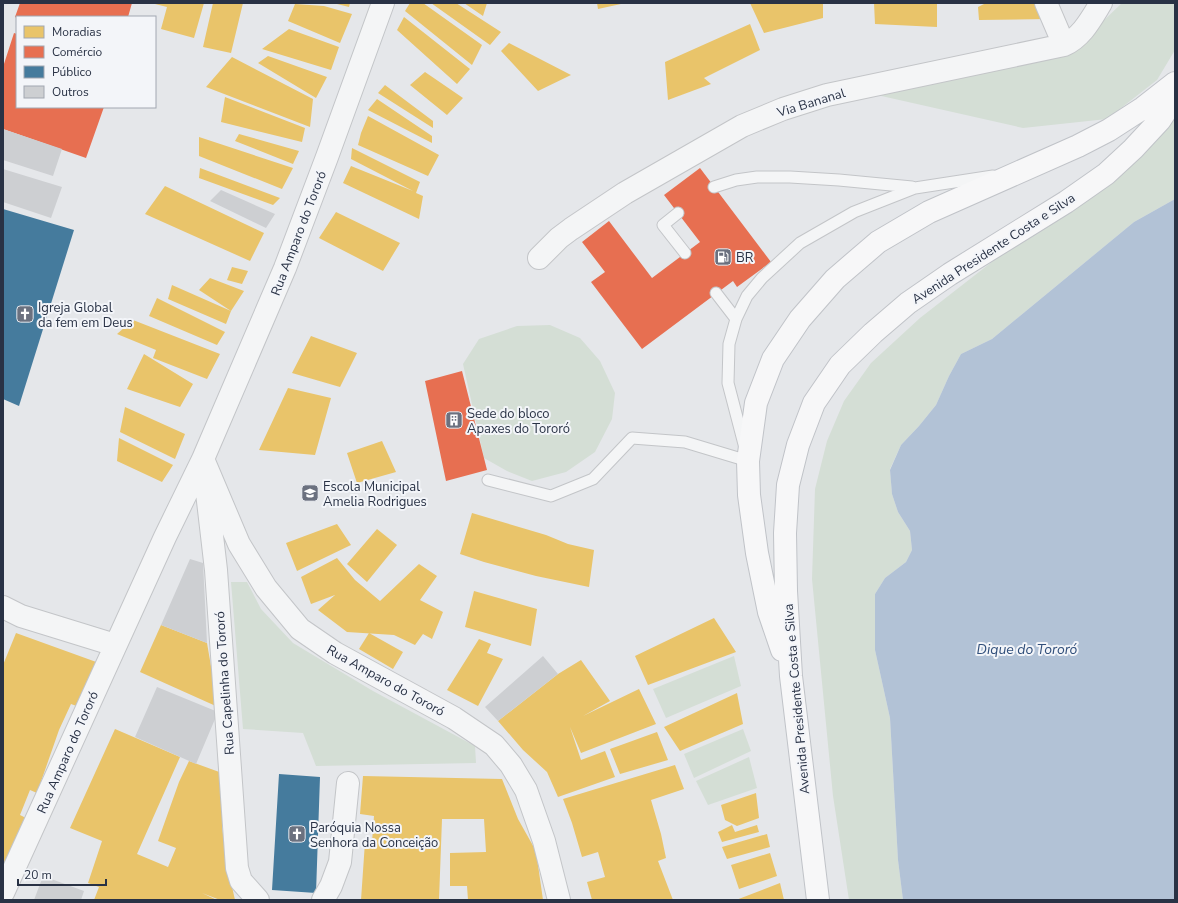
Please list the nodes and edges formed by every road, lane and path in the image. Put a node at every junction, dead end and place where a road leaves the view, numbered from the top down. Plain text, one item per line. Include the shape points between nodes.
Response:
1 (384, 3) edge
2 (1046, 3) edge
3 (1102, 3) edge
4 (1064, 45) junction
5 (1175, 83) edge
6 (1175, 97) edge
7 (1021, 172) junction
8 (714, 187) dead end
9 (915, 188) junction
10 (678, 213) dead end
11 (684, 253) dead end
12 (539, 258) dead end
13 (716, 293) dead end
14 (736, 319) junction
15 (203, 459) junction
16 (748, 461) junction
17 (488, 480) dead end
18 (3, 607) edge
19 (116, 645) junction
20 (791, 676) junction
21 (348, 783) dead end
22 (3, 893) edge
23 (258, 900) edge
24 (323, 900) edge
25 (559, 900) edge
26 (818, 900) edge

1 - 15 street, Rua Amparo do Tororó via 285,268
2 - 4 street
3 - 4 street, Via Bananal via 1085,29 1074,40
4 - 12 street, Via Bananal via 827,95 783,109 742,126 625,193 559,238
5 - 7 main road via 1109,130
6 - 20 main road, Avenida Presidente Costa e Silva via 1160,120 1106,174 908,303 840,365 814,403 798,445 788,485 785,540
7 - 9 lane
7 - 16 main road via 929,212 878,242 835,279 800,319 773,359 756,403
8 - 9 lane via 736,180 790,177
9 - 14 lane via 854,212 800,243 762,278 747,296
10 - 11 lane via 662,225
13 - 14 lane
14 - 16 lane via 729,344 728,383
15 - 19 street, Rua Amparo do Tororó
15 - 23 street, Rua Capelinha do Tororó via 216,570 237,868 240,881
15 - 25 street, Rua Amparo do Tororó via 239,544 266,588 300,629 335,653 454,718 494,745 511,764 526,790 544,841
16 - 17 lane via 684,442 632,438 593,479 551,496
16 - 20 main road via 749,495 757,553 769,612
18 - 19 street via 21,616
19 - 22 street, Rua Amparo do Tororó
20 - 26 main road, Avenida Presidente Costa e Silva
21 - 24 street via 340,862

